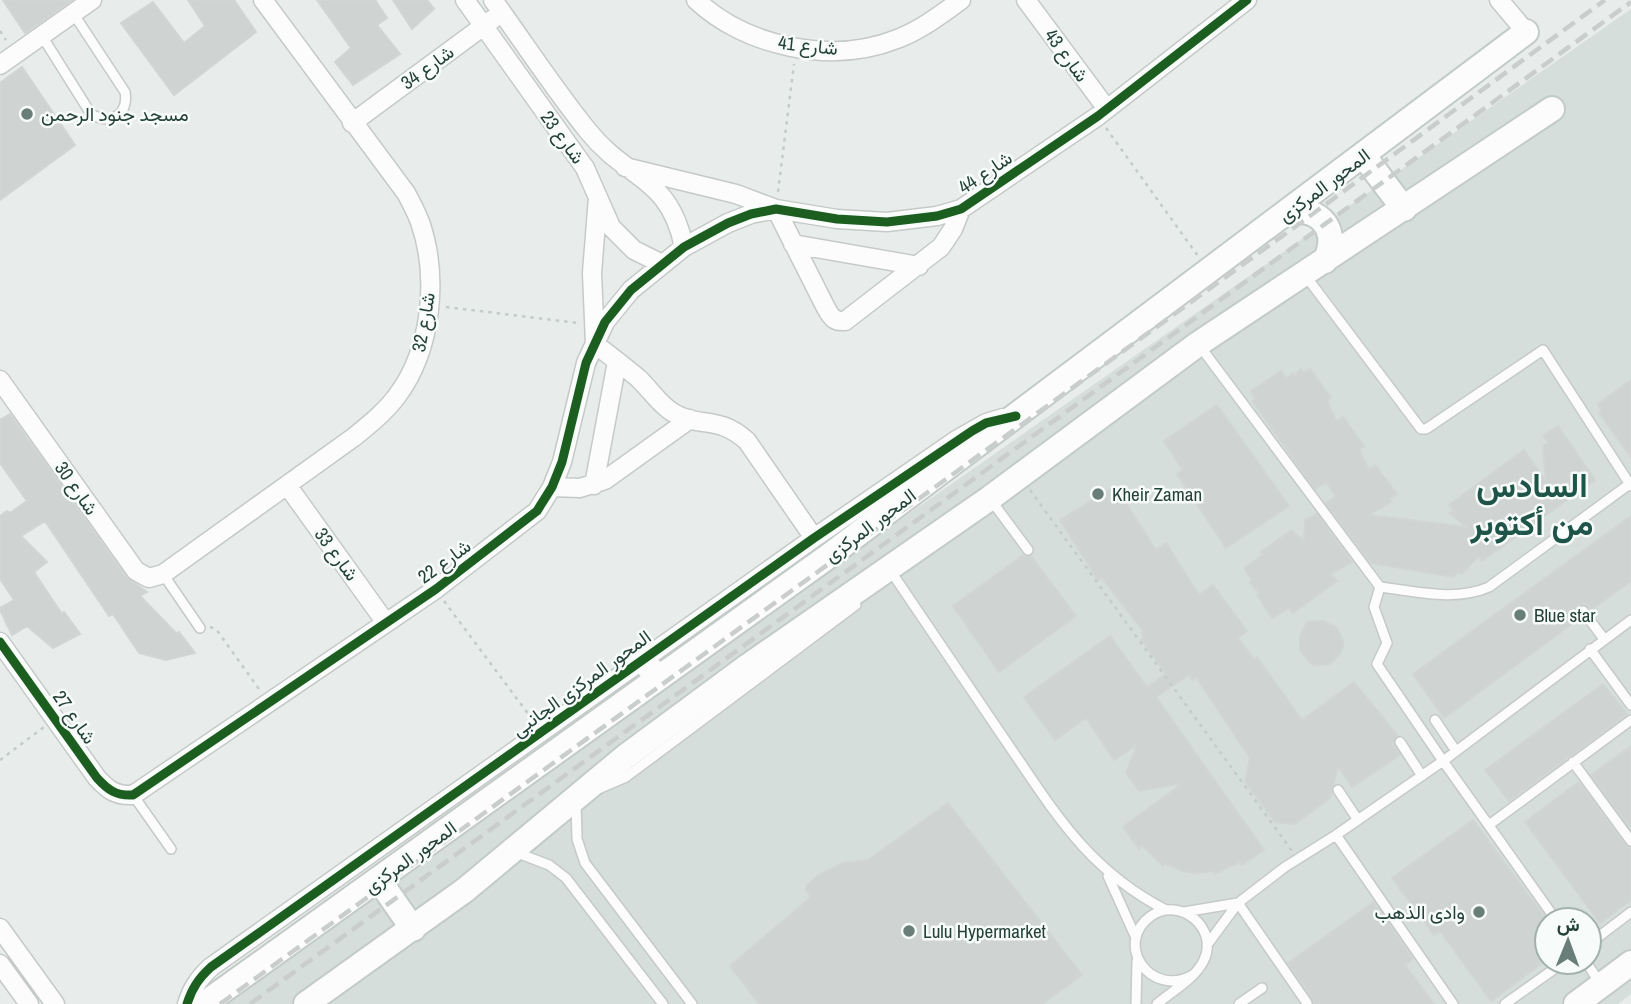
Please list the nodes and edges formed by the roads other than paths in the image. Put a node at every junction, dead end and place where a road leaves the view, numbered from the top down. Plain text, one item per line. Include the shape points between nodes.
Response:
1 (92, 0) edge
2 (263, 0) edge
3 (465, 0) edge
4 (696, 0) edge
5 (961, 0) edge
6 (1026, 0) edge
7 (1247, 0) edge
8 (1499, 0) edge
9 (497, 6) edge
10 (73, 13) junction
11 (483, 26) junction
12 (1525, 32) joint
13 (42, 36) junction
14 (0, 65) edge
15 (1552, 109) dead end
16 (1103, 113) junction
17 (352, 123) junction
18 (1363, 155) junction
19 (625, 167) junction
20 (598, 197) junction
21 (1404, 208) junction
22 (776, 209) junction
23 (961, 209) junction
24 (1288, 212) junction
25 (793, 244) junction
26 (684, 247) junction
27 (662, 264) junction
28 (919, 266) junction
29 (1315, 268) junction
30 (594, 344) junction
31 (1198, 344) junction
32 (617, 362) junction
33 (0, 380) edge
34 (1016, 416) junction
35 (690, 419) junction
36 (1631, 484) edge
37 (287, 485) junction
38 (594, 485) junction
39 (552, 487) junction
40 (990, 498) junction
41 (814, 538) junction
42 (1027, 550) dead end
43 (163, 574) junction
44 (889, 576) junction
45 (1380, 587) junction
46 (861, 602) dead end
47 (1583, 611) dead end
48 (1631, 620) edge
49 (386, 623) junction
50 (200, 628) road end
51 (1604, 639) junction
52 (0, 642) edge
53 (1590, 649) junction
54 (650, 669) junction
55 (1631, 705) edge
56 (1435, 720) dead end
57 (1631, 720) edge
58 (1400, 742) dead end
59 (1456, 751) junction
60 (1443, 761) junction
61 (1573, 762) junction
62 (1422, 776) junction
63 (1338, 790) dead end
64 (133, 795) junction
65 (579, 795) junction
66 (1358, 820) junction
67 (1489, 825) junction
68 (1336, 835) junction
69 (1631, 841) edge
70 (171, 849) dead end
71 (513, 851) junction
72 (1105, 871) junction
73 (379, 880) junction
74 (1238, 903) junction
75 (1546, 906) edge
76 (1166, 911) junction
77 (1183, 912) junction
78 (1631, 912) edge
79 (0, 928) edge
80 (413, 929) junction
81 (1603, 933) edge
82 (1136, 939) junction
83 (1208, 945) junction
84 (1137, 956) junction
85 (1631, 963) edge
86 (0, 964) edge
87 (1193, 975) junction
88 (1544, 976) edge
89 (1595, 976) edge
90 (1601, 985) junction
91 (1262, 988) dead end
92 (1307, 1003) edge
93 (29, 1004) edge
94 (55, 1004) edge
95 (187, 1004) edge
96 (204, 1004) edge
97 (306, 1004) edge
98 (663, 1004) edge
99 (692, 1004) edge
100 (1136, 1004) edge
101 (1157, 1004) edge
102 (1239, 1004) edge
103 (1453, 1004) edge
104 (1505, 1004) edge
105 (1576, 1004) edge

1 - 10 street
2 - 17 street, شارع 32
3 - 11 street, شارع 23
4 - 5 street, شارع 41 via 735,28 765,40 841,50 895,40 925,26
6 - 16 street, شارع 43
7 - 16 street, شارع 44
8 - 12 street
9 - 11 street, شارع 34
9 - 19 street, شارع 23 via 587,130
10 - 13 street
10 - 13 lane via 125,92 124,110 117,117 99,119 92,114
11 - 17 street, شارع 34
11 - 20 street, شارع 23 via 585,168
12 - 18 main road, المحور المركزى
13 - 14 street
15 - 21 main road
16 - 23 street, شارع 44
17 - 37 street, شارع 32 via 406,193 420,221 428,251 423,343 397,396 370,424
18 - 21 main road
18 - 24 main road, المحور المركزى
19 - 22 street via 736,194
19 - 26 street, شارع 23 via 659,191 680,227
20 - 27 street, شارع 23 via 621,240
20 - 30 street via 592,273
21 - 29 main road
22 - 23 street, شارع 44 via 887,222
22 - 25 street
22 - 26 street, شارع 44 via 728,223
23 - 28 street via 941,247
24 - 29 main road via 1308,211 1325,223 1331,242
24 - 34 main road, المحور المركزى
25 - 28 street
25 - 28 street via 831,318 838,321 845,321
26 - 27 street, شارع 44
27 - 30 street, شارع 22 via 617,305
29 - 31 main road
29 - 36 lane via 1421,429 1543,350
30 - 32 street
30 - 39 street, شارع 22
31 - 40 main road
31 - 45 lane
32 - 35 street via 662,405
32 - 38 street
33 - 43 street, شارع 30 via 136,571 149,578
34 - 41 street, المحور المركزى الجانبى via 986,423 965,435
34 - 54 main road, المحور المركزى via 826,558
35 - 38 street
35 - 41 street via 721,423 747,441
36 - 45 lane via 1478,592 1455,595
37 - 43 street, شارع 32
37 - 49 street, شارع 33
38 - 39 street
39 - 49 street, شارع 22 via 537,511
40 - 42 lane
40 - 44 main road
41 - 54 street, المحور المركزى الجانبى
43 - 50 lane
44 - 65 main road via 706,697
44 - 72 lane via 1059,819
45 - 60 lane via 1374,607 1387,643 1377,664
46 - 65 lane via 626,777
47 - 51 lane
48 - 51 lane
49 - 64 street, شارع 22
51 - 53 lane
52 - 64 street, شارع 27 via 102,783 120,796
53 - 55 lane
53 - 59 lane
54 - 73 main road, المحور المركزى
54 - 95 street, المحور المركزى الجانبى via 542,733 211,967 192,989
56 - 59 lane
57 - 61 lane
58 - 62 lane
59 - 60 lane
60 - 62 lane
60 - 67 lane
61 - 67 lane
61 - 69 lane
62 - 66 lane
63 - 66 lane
64 - 70 lane
65 - 71 main road
65 - 99 lane via 578,839 585,863
66 - 68 lane
67 - 75 lane
68 - 74 lane
68 - 103 lane
71 - 80 main road
71 - 98 lane via 550,865 566,878
72 - 76 lane
72 - 82 lane
73 - 80 main road
73 - 96 main road, المحور المركزى
74 - 77 lane
74 - 83 lane
74 - 92 lane
76 - 77 lane
76 - 82 lane via 1150,917
77 - 83 lane via 1203,928
78 - 81 lane
79 - 94 street
80 - 97 main road
82 - 84 lane
83 - 87 lane via 1204,961
84 - 87 lane via 1146,971 1160,980 1177,981
84 - 100 lane
85 - 90 main road
86 - 93 street
87 - 101 lane
88 - 104 lane
89 - 90 lane
90 - 105 main road
91 - 102 lane

